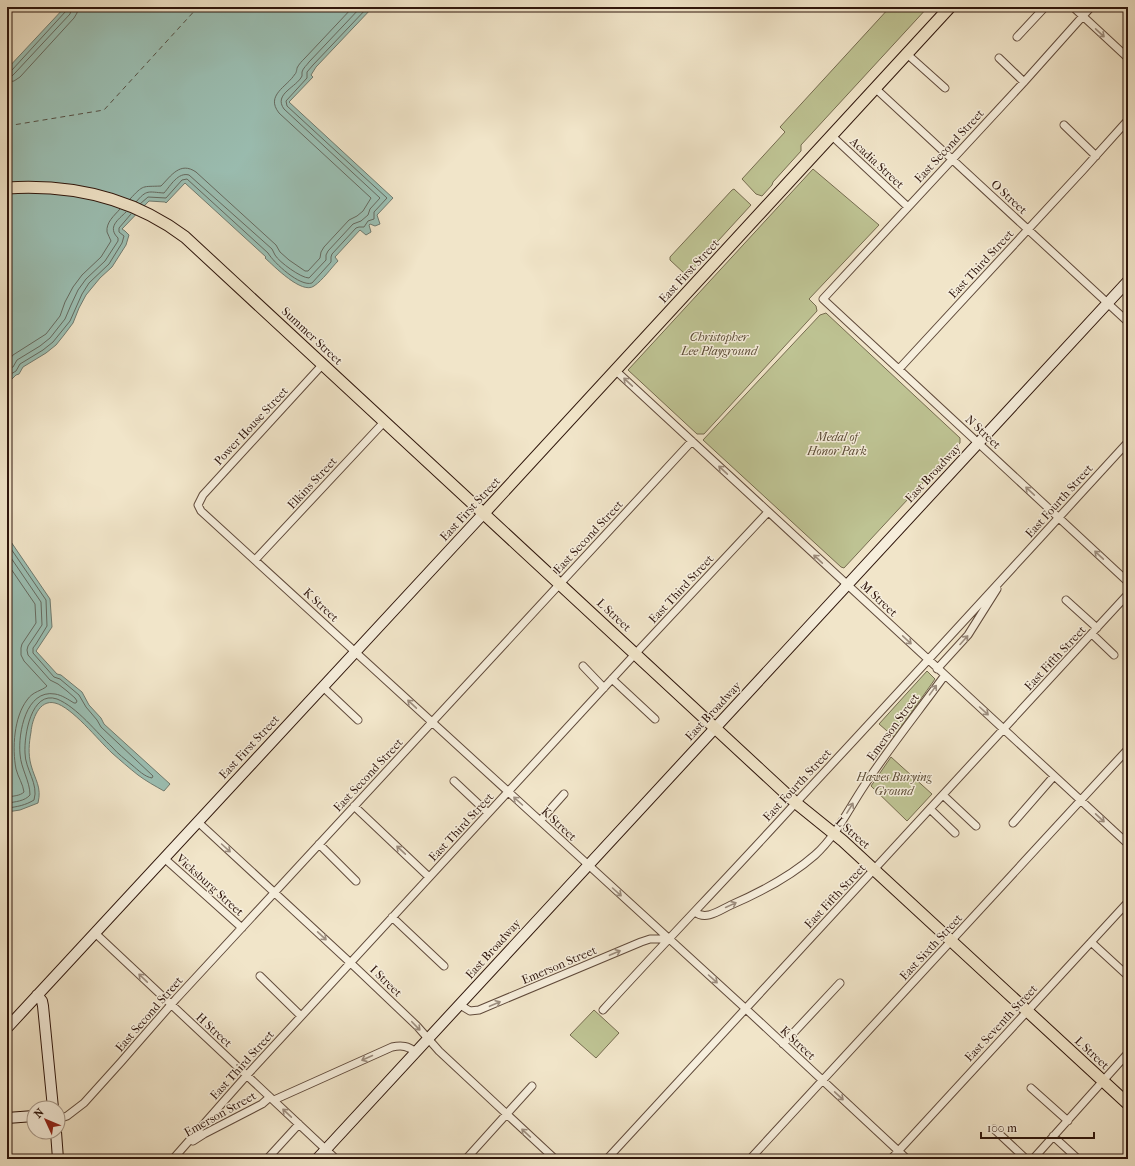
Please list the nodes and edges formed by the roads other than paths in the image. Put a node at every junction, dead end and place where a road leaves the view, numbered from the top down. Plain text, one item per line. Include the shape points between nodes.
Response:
1 (950, 7) edge
2 (1045, 7) edge
3 (1073, 7) edge
4 (1091, 7) edge
5 (1082, 16) junction
6 (1018, 37) dead end
7 (907, 54) junction
8 (999, 58) dead end
9 (1128, 58) edge
10 (1024, 82) junction
11 (875, 88) junction
12 (945, 88) dead end
13 (1128, 120) edge
14 (1064, 125) dead end
15 (831, 135) junction
16 (1096, 156) junction
17 (952, 159) junction
18 (7, 188) edge
19 (908, 207) junction
20 (1028, 229) junction
21 (1128, 281) edge
22 (823, 299) joint
23 (1107, 303) junction
24 (1128, 322) edge
25 (323, 364) junction
26 (899, 369) junction
27 (615, 370) junction
28 (384, 421) junction
29 (692, 441) junction
30 (1128, 442) edge
31 (978, 443) junction
32 (198, 505) joint
33 (768, 512) junction
34 (484, 513) junction
35 (1059, 518) junction
36 (255, 560) junction
37 (1007, 574) junction
38 (1128, 582) edge
39 (560, 583) junction
40 (847, 585) junction
41 (1128, 594) edge
42 (1066, 600) dead end
43 (1095, 631) junction
44 (355, 652) junction
45 (636, 653) junction
46 (1114, 655) dead end
47 (928, 660) junction
48 (583, 666) dead end
49 (938, 669) junction
50 (944, 675) junction
51 (612, 679) junction
52 (323, 687) junction
53 (604, 688) junction
54 (655, 719) dead end
55 (358, 720) dead end
56 (432, 722) junction
57 (715, 727) junction
58 (1004, 729) junction
59 (1127, 753) edge
60 (1054, 776) junction
61 (454, 780) dead end
62 (508, 792) junction
63 (564, 794) dead end
64 (943, 795) junction
65 (1081, 800) junction
66 (796, 803) junction
67 (354, 806) junction
68 (930, 809) junction
69 (488, 813) junction
70 (540, 821) junction
71 (198, 822) junction
72 (1013, 823) dead end
73 (976, 826) dead end
74 (955, 833) dead end
75 (835, 834) junction
76 (319, 844) junction
77 (1128, 844) edge
78 (164, 858) junction
79 (588, 866) junction
80 (874, 870) junction
81 (429, 877) junction
82 (356, 881) dead end
83 (275, 892) junction
84 (1128, 902) edge
85 (695, 912) junction
86 (392, 917) junction
87 (242, 928) junction
88 (95, 933) junction
89 (668, 939) junction
90 (952, 940) junction
91 (1091, 942) junction
92 (351, 962) junction
93 (444, 966) dead end
94 (260, 976) dead end
95 (1128, 976) edge
96 (840, 983) dead end
97 (37, 995) junction
98 (171, 1004) junction
99 (460, 1005) junction
100 (746, 1009) junction
101 (603, 1010) dead end
102 (1028, 1011) junction
103 (301, 1016) junction
104 (7, 1028) edge
105 (428, 1039) junction
106 (783, 1044) junction
107 (416, 1052) junction
108 (1128, 1053) edge
109 (247, 1075) junction
110 (1102, 1080) junction
111 (822, 1081) junction
112 (532, 1086) dead end
113 (1031, 1088) dead end
114 (272, 1098) junction
115 (52, 1100) edge
116 (1128, 1104) edge
117 (507, 1114) junction
118 (26, 1117) edge
119 (66, 1117) edge
120 (7, 1118) edge
121 (1068, 1121) junction
122 (299, 1124) junction
123 (994, 1128) dead end
124 (1054, 1136) junction
125 (57, 1140) edge
126 (326, 1149) junction
127 (180, 1151) junction
128 (898, 1151) junction
129 (58, 1159) edge
130 (173, 1159) edge
131 (267, 1159) edge
132 (317, 1159) edge
133 (336, 1159) edge
134 (466, 1159) edge
135 (555, 1159) edge
136 (607, 1159) edge
137 (750, 1159) edge
138 (891, 1159) edge
139 (907, 1159) edge
140 (1026, 1159) edge
141 (1033, 1159) edge
142 (1078, 1159) edge

1 - 7 main road, East First Street
2 - 6 street
3 - 5 street
4 - 5 street, East Second Street
5 -> 9 street
5 - 10 street, East Second Street
7 - 11 main road, East First Street
7 - 12 street
8 - 10 street
10 - 17 street, East Second Street
11 - 15 main road, East First Street
11 - 17 street, O Street
13 - 16 street, East Third Street
14 - 16 street
15 - 19 street, Acadia Street
15 - 27 main road, East First Street
16 - 20 street, East Third Street
17 - 19 street, East Second Street
17 - 20 street, O Street
18 - 25 main road, Summer Street via 43,187 74,190 109,198 168,225 188,239
19 - 22 street, East Second Street
20 - 23 street, O Street
20 - 26 street, East Third Street
21 - 23 main road, East Broadway
22 - 26 street, N Street
23 - 24 street, O Street
23 - 31 main road, East Broadway
25 - 28 main road, Summer Street
25 - 32 street, Power House Street via 203,495
26 - 31 street, N Street
29 -> 27 street, M Street
27 - 34 main road, East First Street
28 - 34 main road, Summer Street
28 - 36 street, Elkins Street
33 -> 29 street, M Street
29 - 39 street, East Second Street
30 - 35 street, East Fourth Street
35 -> 31 street, N Street
31 - 40 main road, East Broadway
32 - 36 street, K Street via 203,513
40 -> 33 street, M Street
33 - 45 street, East Third Street
34 - 39 main road, Summer Street
34 - 44 main road, East First Street
35 - 37 street, East Fourth Street
38 -> 35 street, N Street
36 - 44 street, K Street
37 - 47 street, East Fourth Street
49 -> 37 street, East Fourth Street via 968,635
39 - 45 main road, L Street
39 - 56 street, East Second Street
40 -> 47 street, M Street
40 - 57 main road, East Broadway
41 - 43 street, East Fifth Street
42 - 43 street
43 - 46 street
43 - 58 street, East Fifth Street
44 - 52 main road, East First Street
56 -> 44 street, K Street
45 - 51 street, East Third Street
45 - 57 main road, L Street
47 - 49 street, M Street
47 - 66 street, East Fourth Street
48 - 53 street
49 - 50 street, M Street
50 -> 58 street, M Street
75 -> 50 street, Emerson Street via 864,786
51 - 53 street, East Third Street
51 - 54 street
52 - 55 street
52 - 71 main road, East First Street
53 - 62 street, East Third Street
56 - 62 street, K Street
56 - 67 street, East Second Street
57 - 66 main road, L Street
57 - 79 main road, East Broadway
58 - 60 street, M Street
58 - 64 street, East Fifth Street
59 - 65 street, East Sixth Street
60 - 65 street, M Street
60 - 72 street
61 - 69 street
62 - 69 street, East Third Street
70 -> 62 street, K Street
63 - 70 street
64 - 68 street, East Fifth Street
64 - 73 street
65 -> 77 street, M Street
65 - 90 street, East Sixth Street
66 - 75 main road, L Street
66 - 85 street, East Fourth Street
67 - 76 street, East Second Street
81 -> 67 street
68 - 74 street
68 - 80 street, East Fifth Street
69 - 81 street, East Third Street
70 - 79 street, K Street
71 - 78 main road, East First Street
71 -> 83 street, I Street
75 - 80 main road, L Street
85 -> 75 street, Emerson Street via 701,916 710,915 776,883 810,859
76 - 82 street
76 - 83 street, East Second Street
78 - 87 street, Vicksburg Street
78 - 88 main road, East First Street
79 -> 89 street, K Street
79 - 99 main road, East Broadway
80 - 90 main road, L Street
80 - 100 street, East Fifth Street
81 - 86 street, East Third Street
83 - 87 street, East Second Street
83 -> 92 street, I Street
84 - 91 street, East Seventh Street
85 - 89 street, East Fourth Street
86 - 92 street, East Third Street
86 - 93 street
87 - 98 street, East Second Street
88 - 97 main road, East First Street
98 -> 88 street, H Street
99 -> 89 street, Emerson Street via 470,1012 480,1010 642,942 650,939
89 -> 100 street, K Street
89 - 101 street, East Fourth Street
90 - 102 main road, L Street
90 - 111 street, East Sixth Street
91 - 95 street
91 - 102 street, East Seventh Street
92 - 103 street, East Third Street
92 -> 105 street, I Street
94 - 103 street
96 - 106 street
97 - 104 main road, East First Street
97 - 115 main road via 43,1006
98 - 109 street, H Street
98 - 119 street, East Second Street via 84,1103
99 - 105 main road, East Broadway
100 - 106 street, K Street
100 - 136 street, East Fifth Street
102 - 110 main road, L Street
102 - 128 street, East Seventh Street
103 - 109 street, East Third Street
105 - 107 main road, East Broadway
105 - 117 street, I Street
106 - 111 street, K Street
107 -> 114 street, Emerson Street via 402,1045 392,1047
107 - 126 main road, East Broadway
108 - 110 street
109 - 114 street, H Street
109 - 127 street, East Third Street
110 - 116 main road, L Street
110 - 121 street
111 -> 128 street, K Street
111 - 137 street, East Sixth Street
112 - 117 street
113 - 121 street
122 -> 114 street, H Street
114 - 127 street, Emerson Street via 199,1136
117 - 134 street
135 -> 117 street, I Street
118 - 120 main road
121 - 124 street
122 - 126 street, H Street
122 - 131 street
123 - 140 street
124 - 141 street
124 - 142 street
125 - 129 main road
126 - 132 main road, East Broadway
126 - 133 street, H Street
127 - 130 street, East Third Street
128 - 138 street, East Seventh Street
128 - 139 street, K Street

